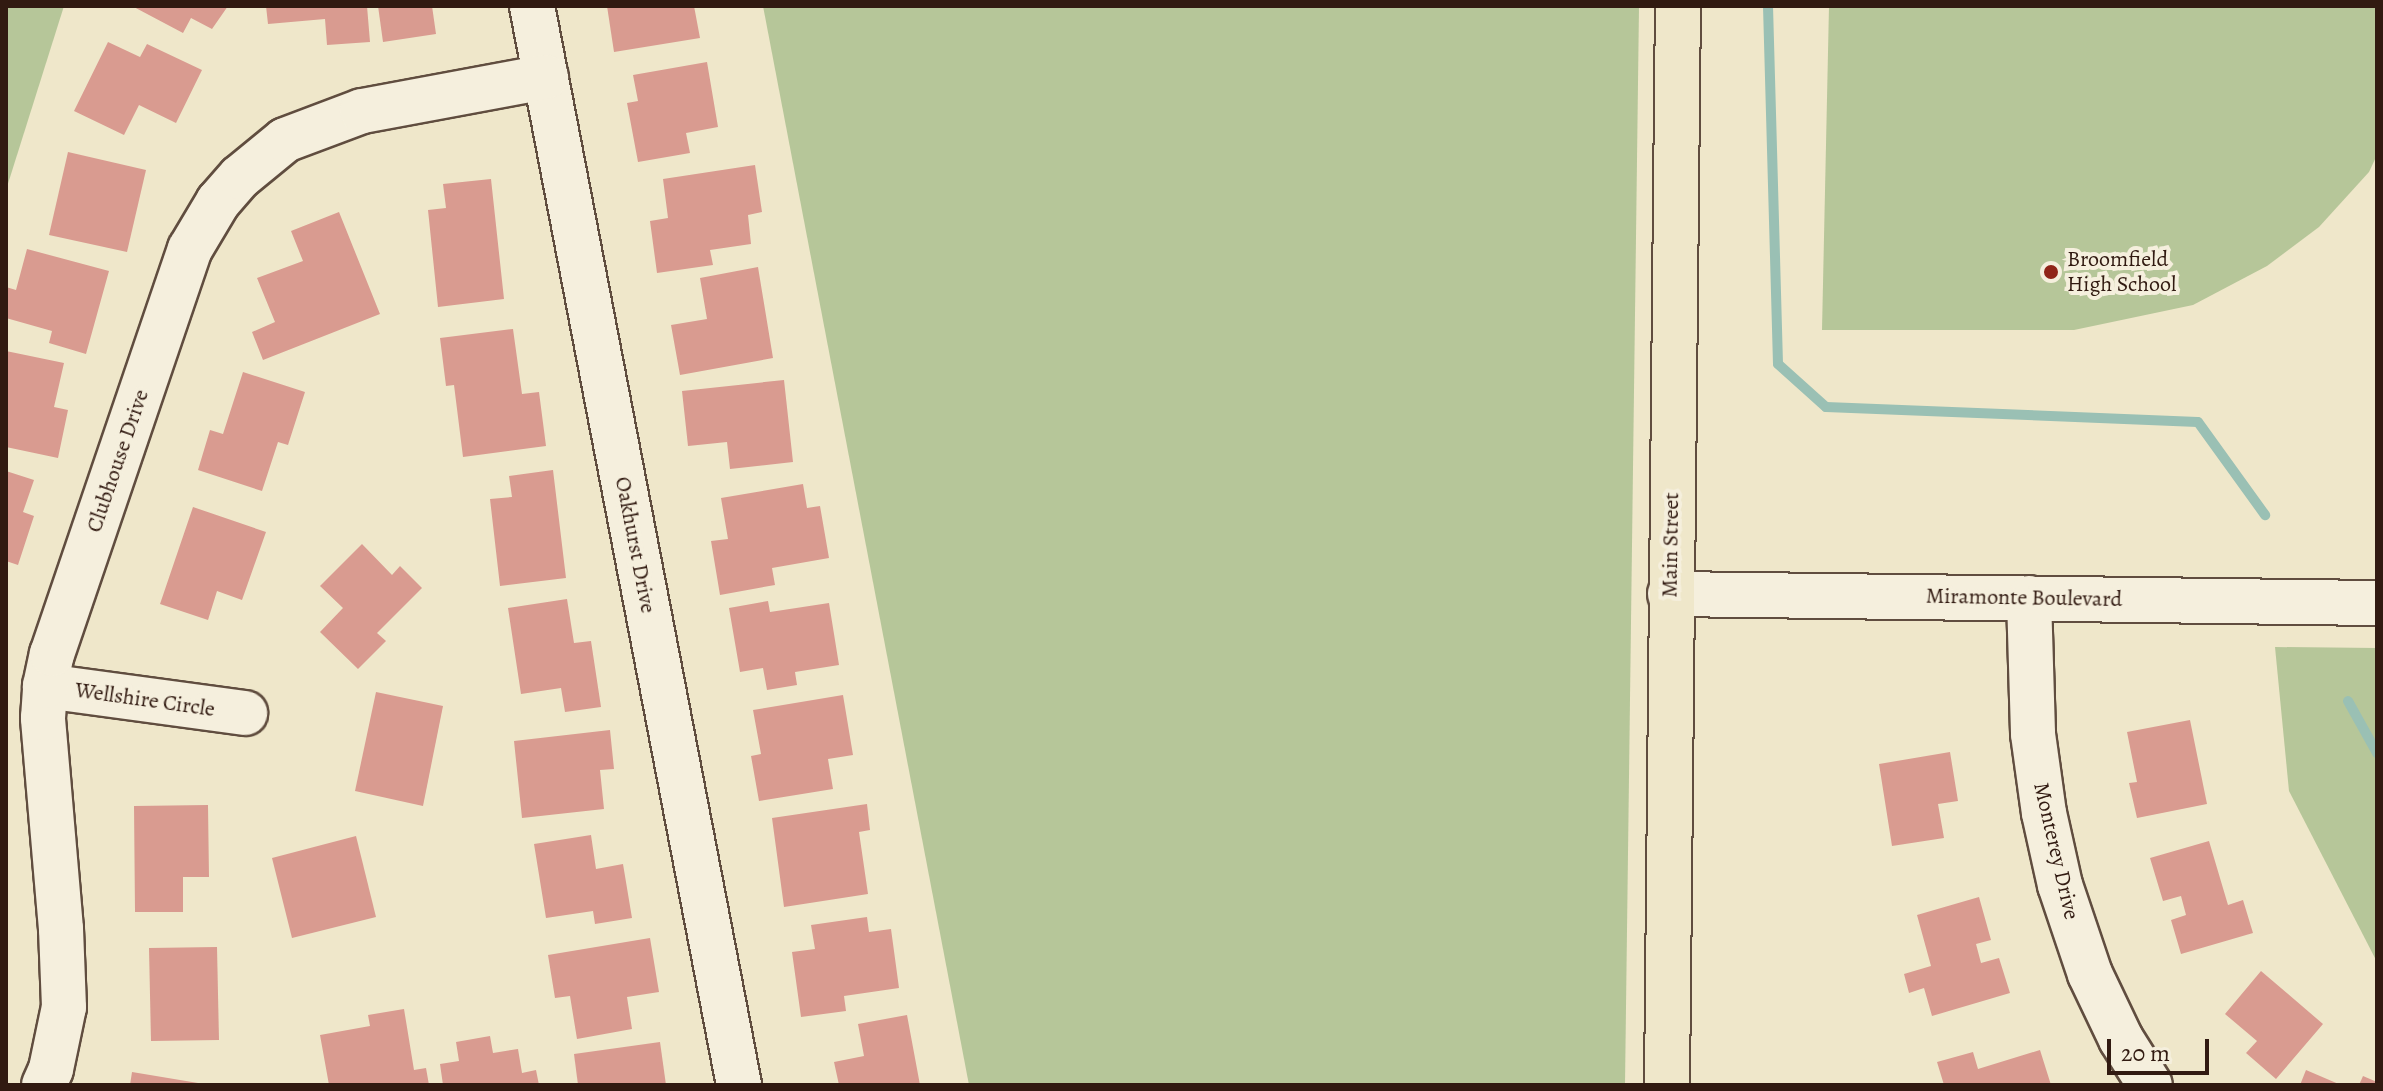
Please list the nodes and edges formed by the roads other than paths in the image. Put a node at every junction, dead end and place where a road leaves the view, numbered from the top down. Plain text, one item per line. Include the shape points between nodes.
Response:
1 (532, 6) edge
2 (1678, 6) edge
3 (546, 77) junction
4 (1670, 594) junction
5 (2029, 598) junction
6 (2377, 603) edge
7 (45, 686) junction
8 (245, 713) dead end
9 (44, 1085) edge
10 (739, 1085) edge
11 (1667, 1085) edge
12 (2150, 1085) edge

1 - 3 street, Oakhurst Drive
2 - 4 main road, Main Street
3 - 7 street, Clubhouse Drive via 335,119 285,140 218,202 190,249
3 - 10 street, Oakhurst Drive
4 - 5 street, Miramonte Boulevard
4 - 11 main road, Main Street
5 - 6 street, Miramonte Boulevard
5 - 12 street, Monterey Drive via 2033,734 2060,885 2090,974
7 - 8 street, Wellshire Circle
7 - 9 street, Clubhouse Drive via 64,1007

